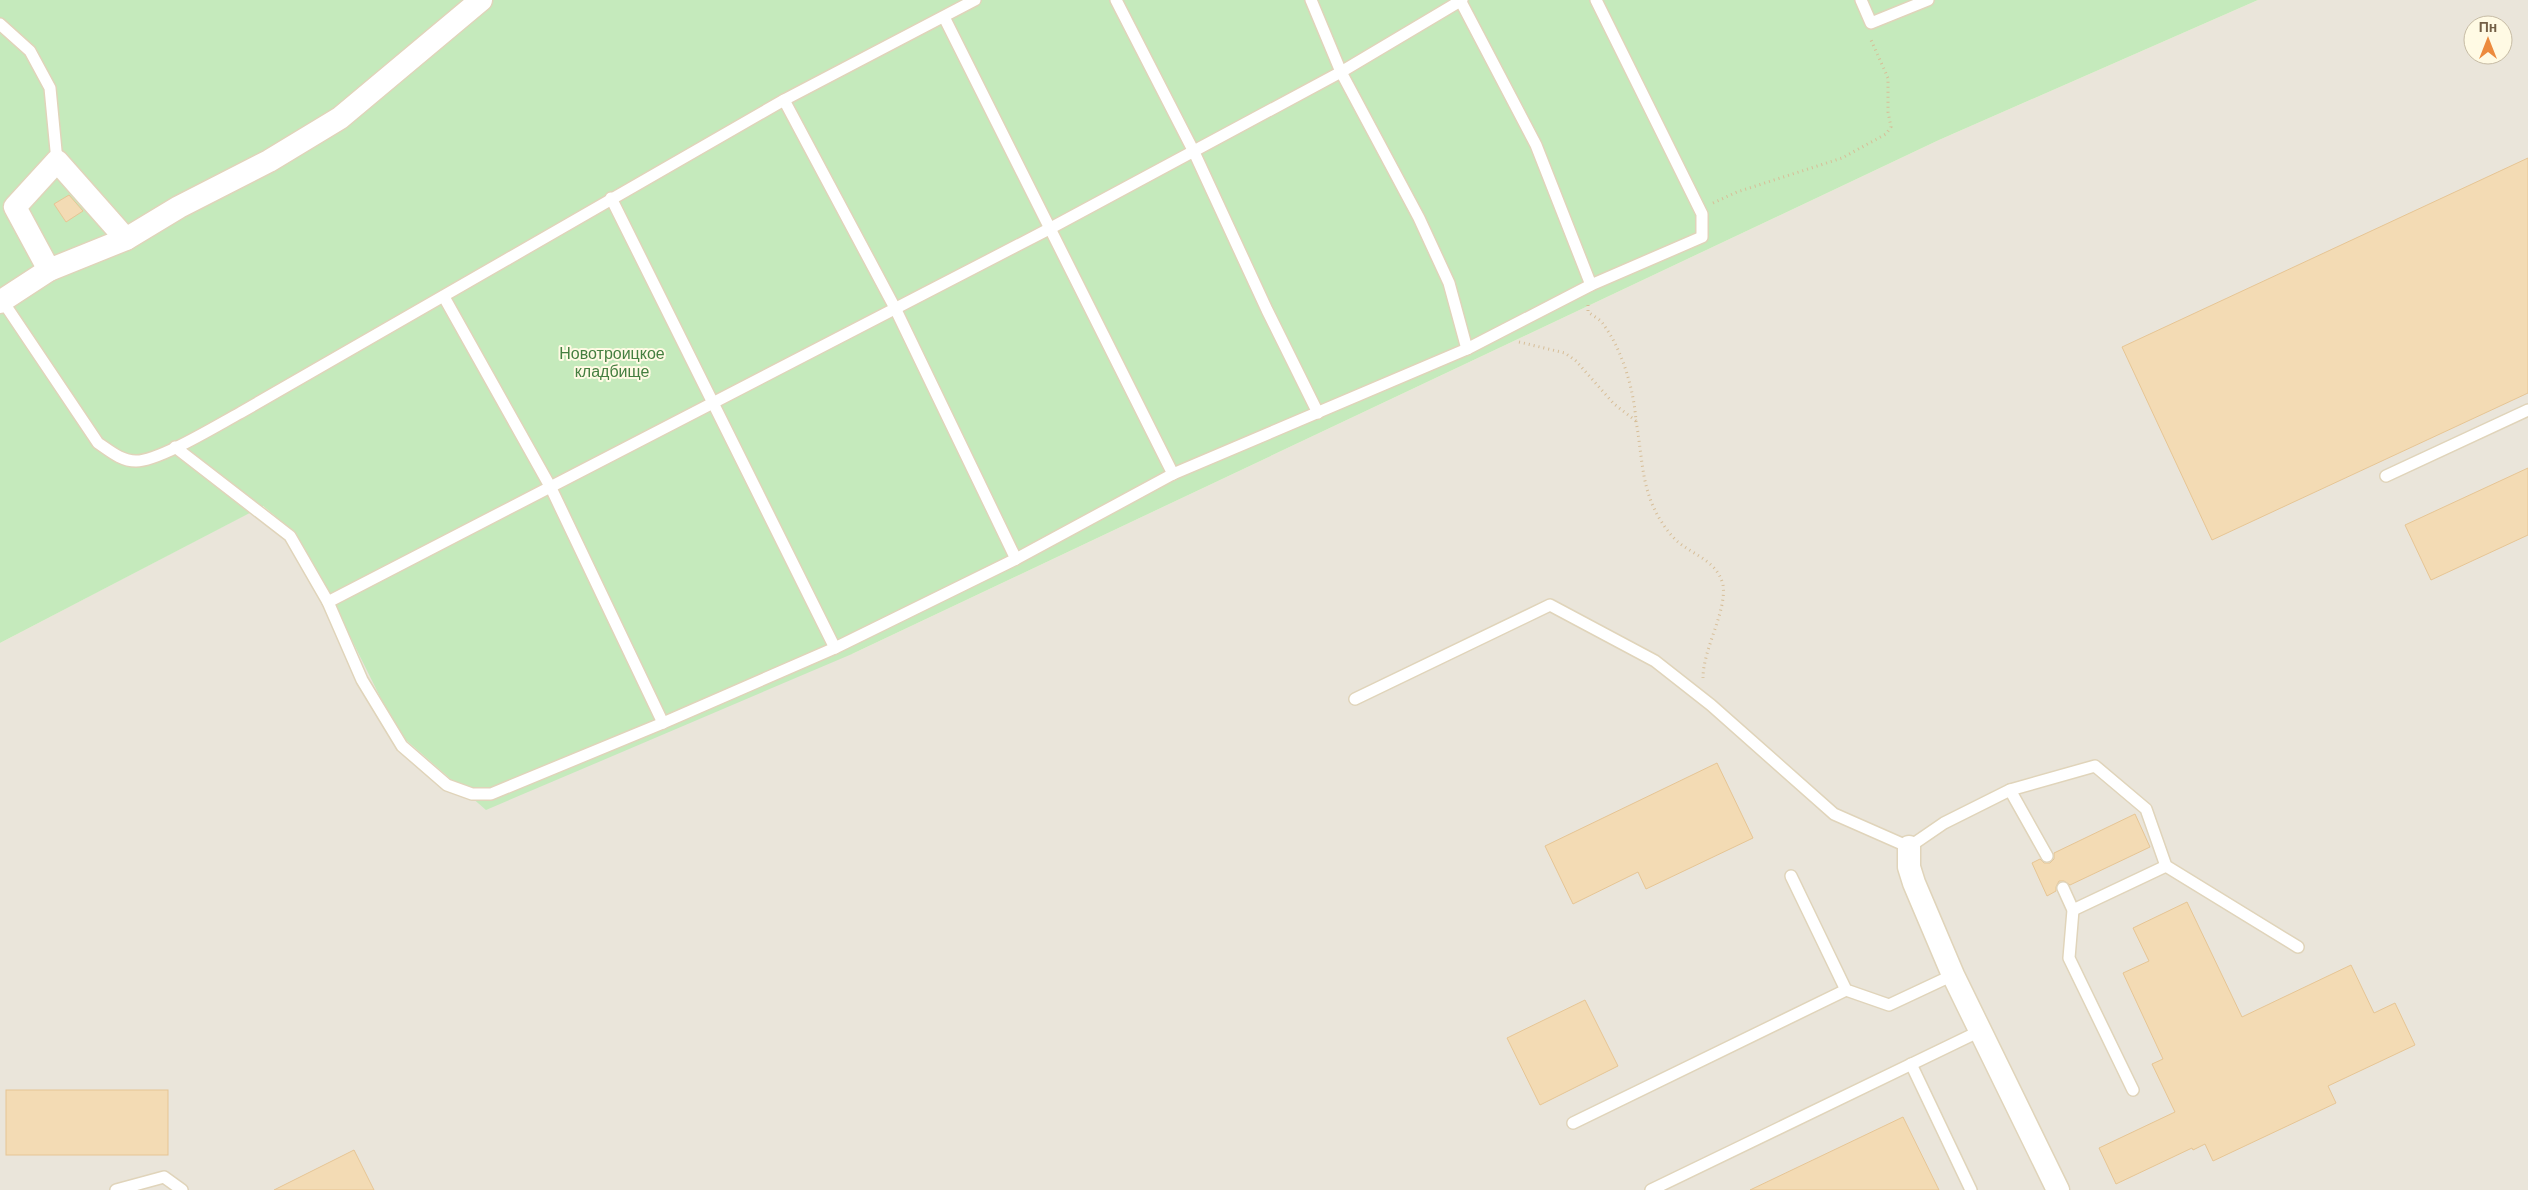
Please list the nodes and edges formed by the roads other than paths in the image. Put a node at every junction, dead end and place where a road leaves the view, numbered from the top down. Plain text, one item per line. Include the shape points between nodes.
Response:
1 (481, 0) edge
2 (975, 0) edge
3 (1116, 0) edge
4 (1311, 0) edge
5 (1461, 0) edge
6 (1596, 0) edge
7 (1860, 0) edge
8 (1928, 0) edge
9 (944, 17) junction
10 (0, 24) edge
11 (1341, 72) junction
12 (784, 100) junction
13 (1194, 152) junction
14 (56, 161) junction
15 (611, 198) junction
16 (1049, 229) junction
17 (126, 239) junction
18 (49, 270) junction
19 (1591, 285) junction
20 (444, 297) junction
21 (1, 301) edge
22 (895, 308) junction
23 (1468, 349) junction
24 (713, 401) junction
25 (2528, 410) edge
26 (1318, 413) junction
27 (175, 447) junction
28 (1173, 474) junction
29 (2386, 476) dead end
30 (551, 488) junction
31 (1016, 559) junction
32 (328, 602) junction
33 (835, 648) junction
34 (1355, 699) dead end
35 (663, 724) junction
36 (2010, 790) junction
37 (1910, 847) junction
38 (2047, 856) dead end
39 (2166, 866) junction
40 (1791, 876) dead end
41 (2063, 888) dead end
42 (2074, 910) junction
43 (2298, 947) dead end
44 (1953, 975) junction
45 (1846, 990) junction
46 (1980, 1031) junction
47 (1911, 1064) junction
48 (2133, 1090) dead end
49 (1573, 1123) dead end
50 (116, 1190) edge
51 (182, 1190) edge
52 (1651, 1190) edge
53 (1971, 1190) edge
54 (2058, 1190) edge

1 - 17 street via 340,118
2 - 9 lane
3 - 13 lane
4 - 11 lane
5 - 11 lane
5 - 19 lane via 1536,146
6 - 19 lane via 1702,214 1702,237
7 - 8 lane via 1871,23
9 - 12 lane
9 - 16 lane
10 - 14 lane via 30,51 50,88
11 - 13 lane
11 - 23 lane via 1419,218 1449,283
12 - 15 lane
12 - 22 lane
13 - 16 lane
13 - 26 lane
14 - 17 street
14 - 18 street via 15,207
15 - 20 lane
15 - 24 lane
16 - 22 lane
16 - 28 lane
17 - 18 street
18 - 21 street
19 - 23 lane
20 - 27 lane via 240,414
20 - 30 lane
21 - 27 lane via 98,443 119,458 135,461 157,458
22 - 24 lane
22 - 31 lane
23 - 26 lane
24 - 30 lane
24 - 33 lane
25 - 29 lane
26 - 28 lane
27 - 32 lane via 290,536
28 - 31 lane
30 - 32 lane
30 - 35 lane
31 - 33 lane
32 - 35 lane via 362,680 402,746 447,785 472,794 491,794
33 - 35 lane
34 - 37 lane via 1550,606 1656,660 1834,814
36 - 37 lane via 1944,823
36 - 38 lane
36 - 39 lane via 2095,766 2146,809
37 - 44 street via 1909,867 1914,883
39 - 42 lane
39 - 43 lane
40 - 45 lane
41 - 42 lane
42 - 48 lane via 2069,958
44 - 45 lane via 1889,1005
44 - 46 street
45 - 49 lane
46 - 47 lane
46 - 54 street
47 - 52 lane
47 - 53 lane
50 - 51 lane via 164,1177

